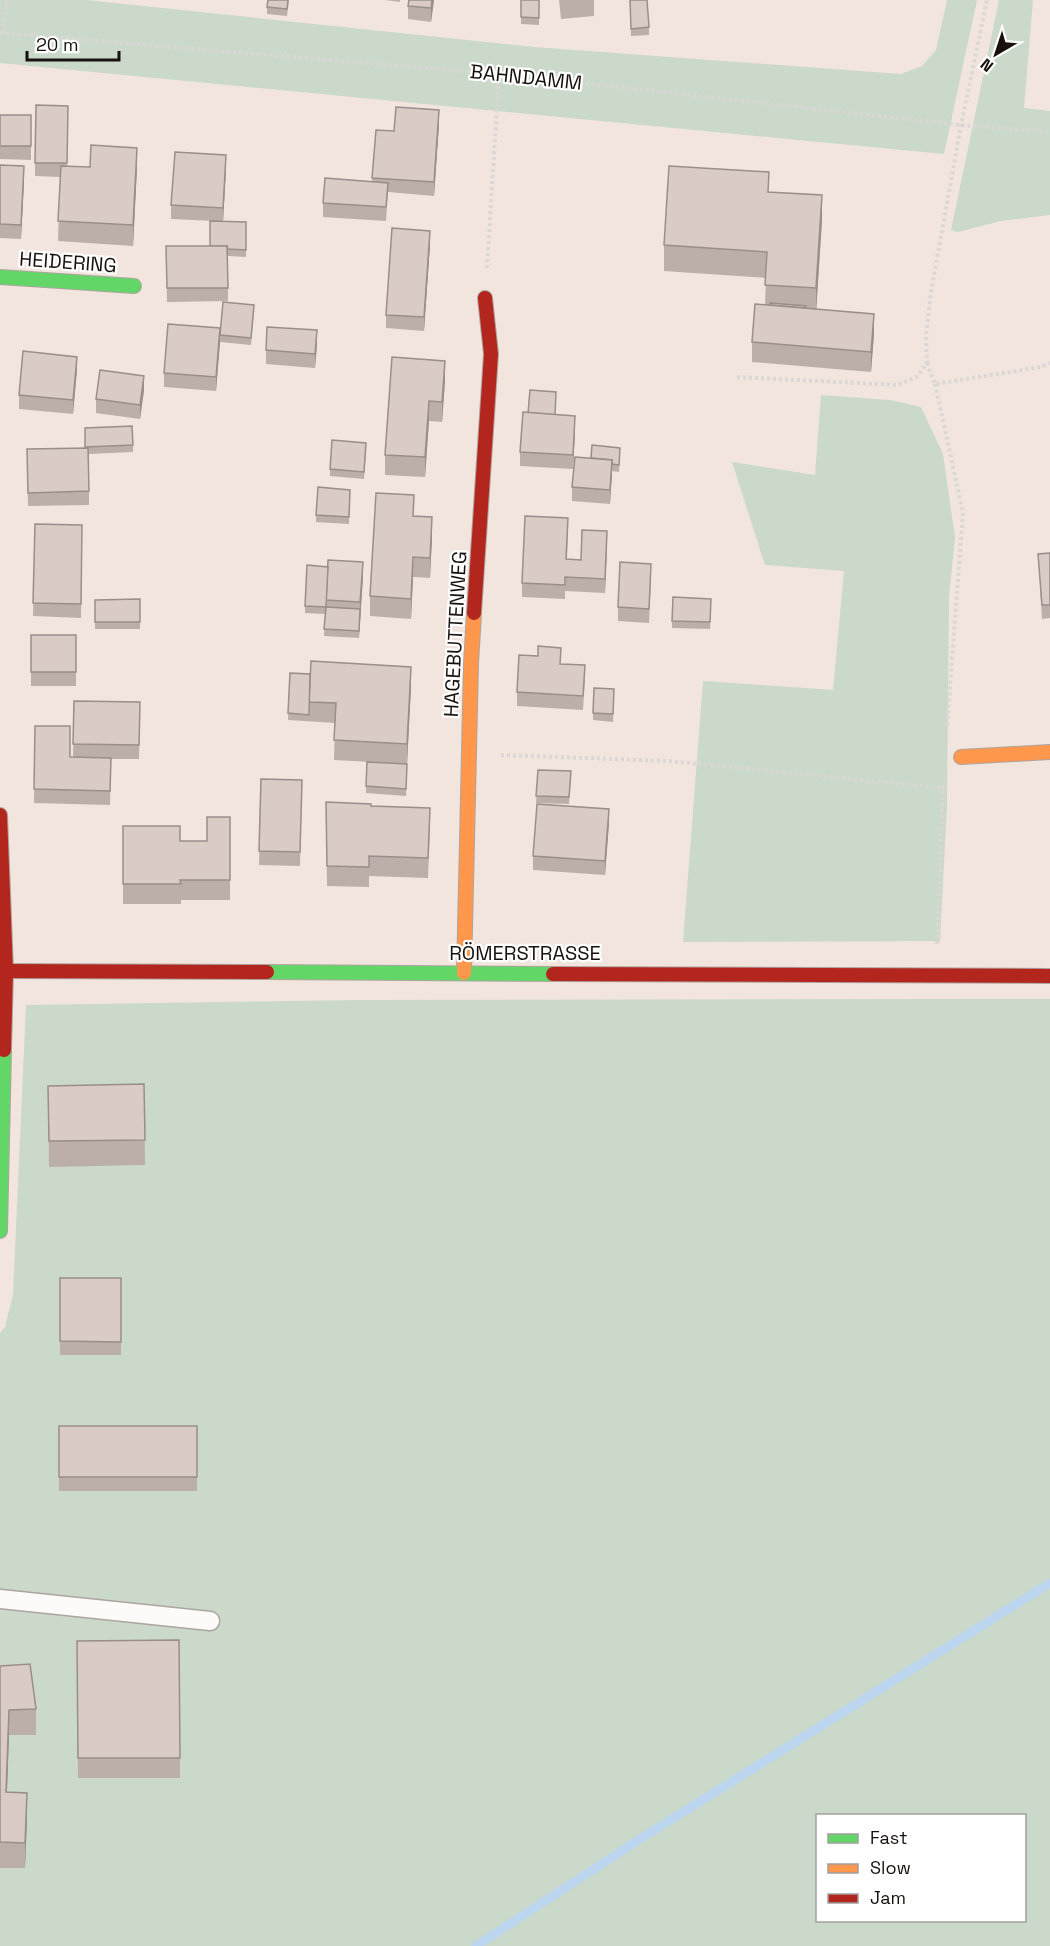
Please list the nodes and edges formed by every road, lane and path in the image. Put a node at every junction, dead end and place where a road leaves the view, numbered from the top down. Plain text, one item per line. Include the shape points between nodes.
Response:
1 (7, 0) edge
2 (987, 0) edge
3 (1, 33) edge
4 (499, 74) junction
5 (961, 125) junction
6 (1050, 132) edge
7 (0, 277) edge
8 (134, 286) dead end
9 (485, 298) joint
10 (927, 363) junction
11 (1050, 363) edge
12 (737, 376) dead end
13 (934, 384) junction
14 (947, 734) dead end
15 (1050, 752) edge
16 (469, 754) junction
17 (961, 757) dead end
18 (944, 775) dead end
19 (943, 788) junction
20 (0, 815) edge
21 (936, 948) dead end
22 (3, 971) edge
23 (464, 973) junction
24 (1050, 976) edge
25 (0, 1231) edge
26 (0, 1599) edge
27 (210, 1621) dead end

1 - 3 path
2 - 5 path
3 - 4 path, BAHNDAMM
4 - 5 path, BAHNDAMM
4 - 9 path
5 - 6 path, BAHNDAMM
5 - 10 path via 931,292
7 - 8 street, HEIDERING
9 - 16 street, HAGEBUTTENWEG via 491,354
10 - 12 path via 918,376 898,385
10 - 13 path
11 - 13 path via 1041,368
13 - 14 path via 963,513
15 - 17 street
16 - 19 path via 668,760
16 - 23 street, HAGEBUTTENWEG
18 - 19 path
19 - 21 path
20 - 22 street
22 - 23 street, RÖMERSTRASSE
22 - 25 street
23 - 24 street, RÖMERSTRASSE
26 - 27 lane

